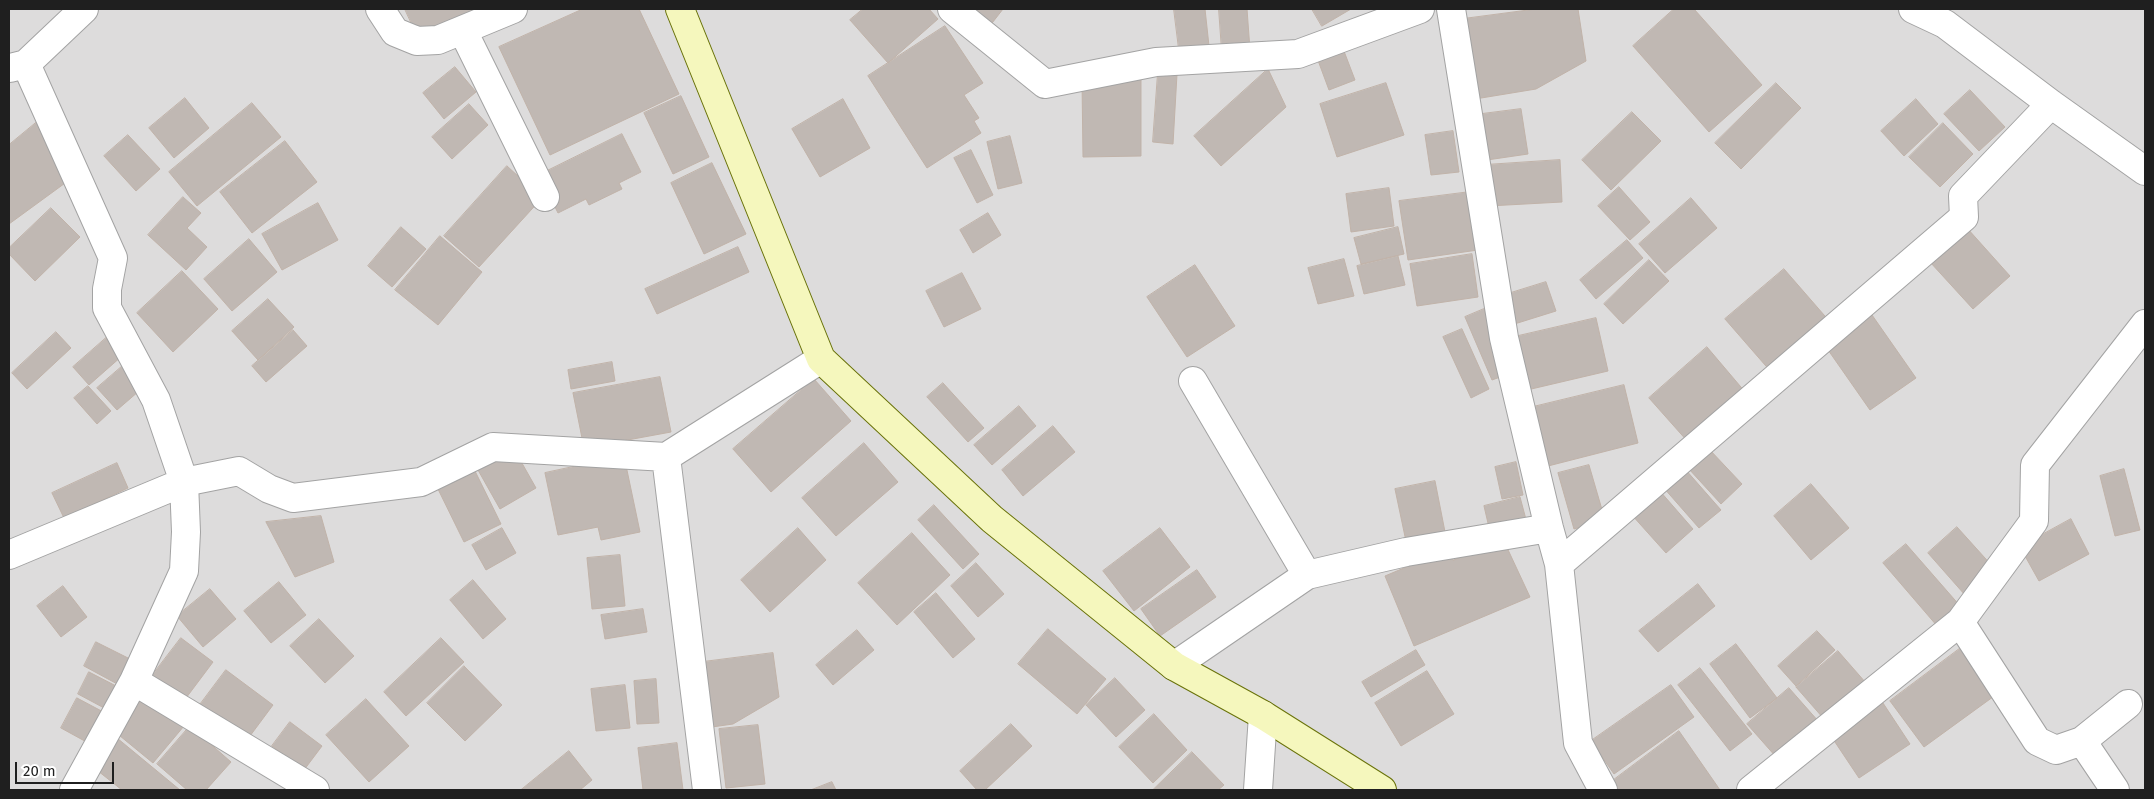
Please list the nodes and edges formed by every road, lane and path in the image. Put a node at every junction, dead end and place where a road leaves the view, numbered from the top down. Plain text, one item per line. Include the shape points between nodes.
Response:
1 (84, 9) edge
2 (380, 9) edge
3 (513, 9) edge
4 (680, 9) edge
5 (952, 9) edge
6 (1420, 9) edge
7 (1451, 9) edge
8 (1913, 9) edge
9 (1945, 16) edge
10 (463, 31) junction
11 (18, 66) edge
12 (2051, 104) junction
13 (2145, 171) edge
14 (545, 197) dead end
15 (2145, 324) edge
16 (821, 360) junction
17 (1193, 381) dead end
18 (666, 457) junction
19 (184, 482) junction
20 (1548, 528) junction
21 (9, 555) edge
22 (1559, 564) junction
23 (1307, 575) junction
24 (1960, 622) junction
25 (1174, 666) junction
26 (134, 681) junction
27 (2128, 704) dead end
28 (1263, 715) junction
29 (2082, 741) junction
30 (74, 790) edge
31 (315, 790) edge
32 (707, 790) edge
33 (1258, 790) edge
34 (1382, 790) edge
35 (1603, 790) edge
36 (1751, 790) edge
37 (2115, 790) edge

1 - 11 street
2 - 10 street via 395,32 418,41 438,40
3 - 10 street
4 - 16 main road
5 - 6 street via 1045,84 1156,62 1298,54
7 - 20 street via 1504,338
8 - 9 street
9 - 12 street
10 - 14 street
11 - 19 street via 113,258 107,308 156,400
12 - 13 street
12 - 22 street via 1963,196 1964,217
15 - 24 street via 2035,464 2034,521
16 - 18 street
16 - 25 main road via 992,519
17 - 23 street
18 - 19 street via 493,446 421,482 293,498 269,489 239,471
18 - 32 street
19 - 21 street
19 - 26 street via 184,571
20 - 22 street
20 - 23 street via 1406,552
22 - 35 street via 1578,743
23 - 25 street
24 - 29 street via 2037,741 2056,750
24 - 36 street
25 - 28 main road
26 - 30 street
26 - 31 street
27 - 29 street
28 - 33 street
28 - 34 main road
29 - 37 street

